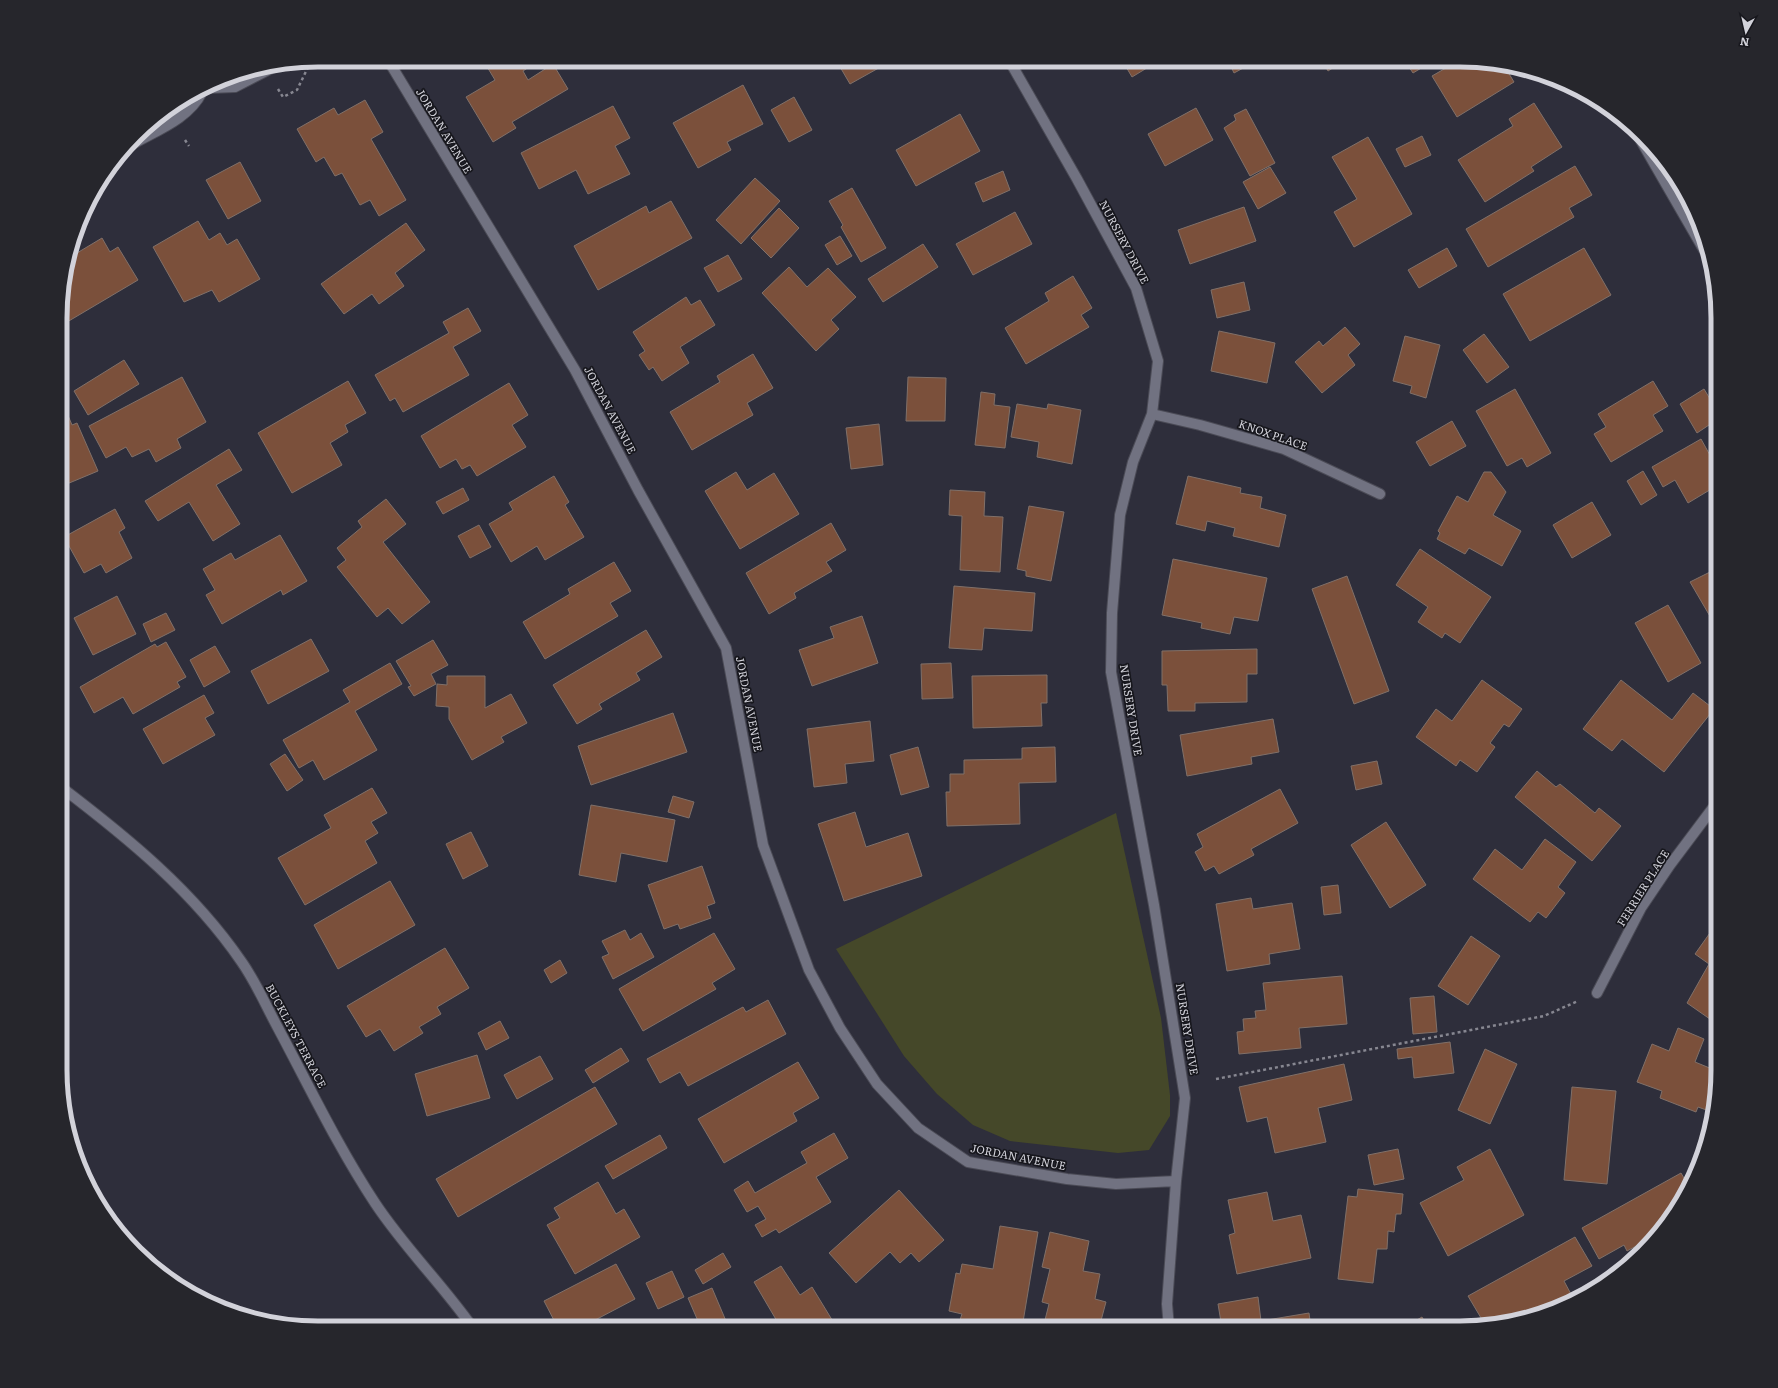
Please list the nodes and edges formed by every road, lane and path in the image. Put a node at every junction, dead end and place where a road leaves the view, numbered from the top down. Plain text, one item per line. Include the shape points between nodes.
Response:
1 (392, 67) edge
2 (1013, 67) edge
3 (308, 68) edge
4 (260, 74) edge
5 (276, 85) dead end
6 (218, 88) edge
7 (199, 97) edge
8 (140, 140) edge
9 (1645, 148) edge
10 (1699, 241) edge
11 (1152, 414) junction
12 (1380, 494) dead end
13 (67, 792) edge
14 (1711, 810) edge
15 (1597, 993) joint
16 (1216, 1079) dead end
17 (1176, 1181) junction
18 (468, 1321) edge
19 (1168, 1321) edge

1 - 17 street, JORDAN AVENUE via 575,370 726,648 763,845 809,970 840,1028 877,1084 918,1128 968,1162 1067,1179 1116,1184
2 - 11 street, NURSERY DRIVE via 1136,288 1158,361
3 - 5 path via 297,90 283,98
4 - 6 street via 235,87
7 - 8 street via 182,116
9 - 10 street
11 - 12 street, KNOX PLACE via 1206,426 1284,449
11 - 17 street, NURSERY DRIVE via 1133,462 1120,515 1112,613 1111,672 1154,905 1185,1098
13 - 18 street, BUCKLEYS TERRACE via 153,861 214,925 242,963 343,1150 375,1202 392,1227
14 - 15 street, FERRIER PLACE via 1641,908
15 - 16 path via 1544,1016
17 - 19 street, NURSERY DRIVE via 1167,1304

